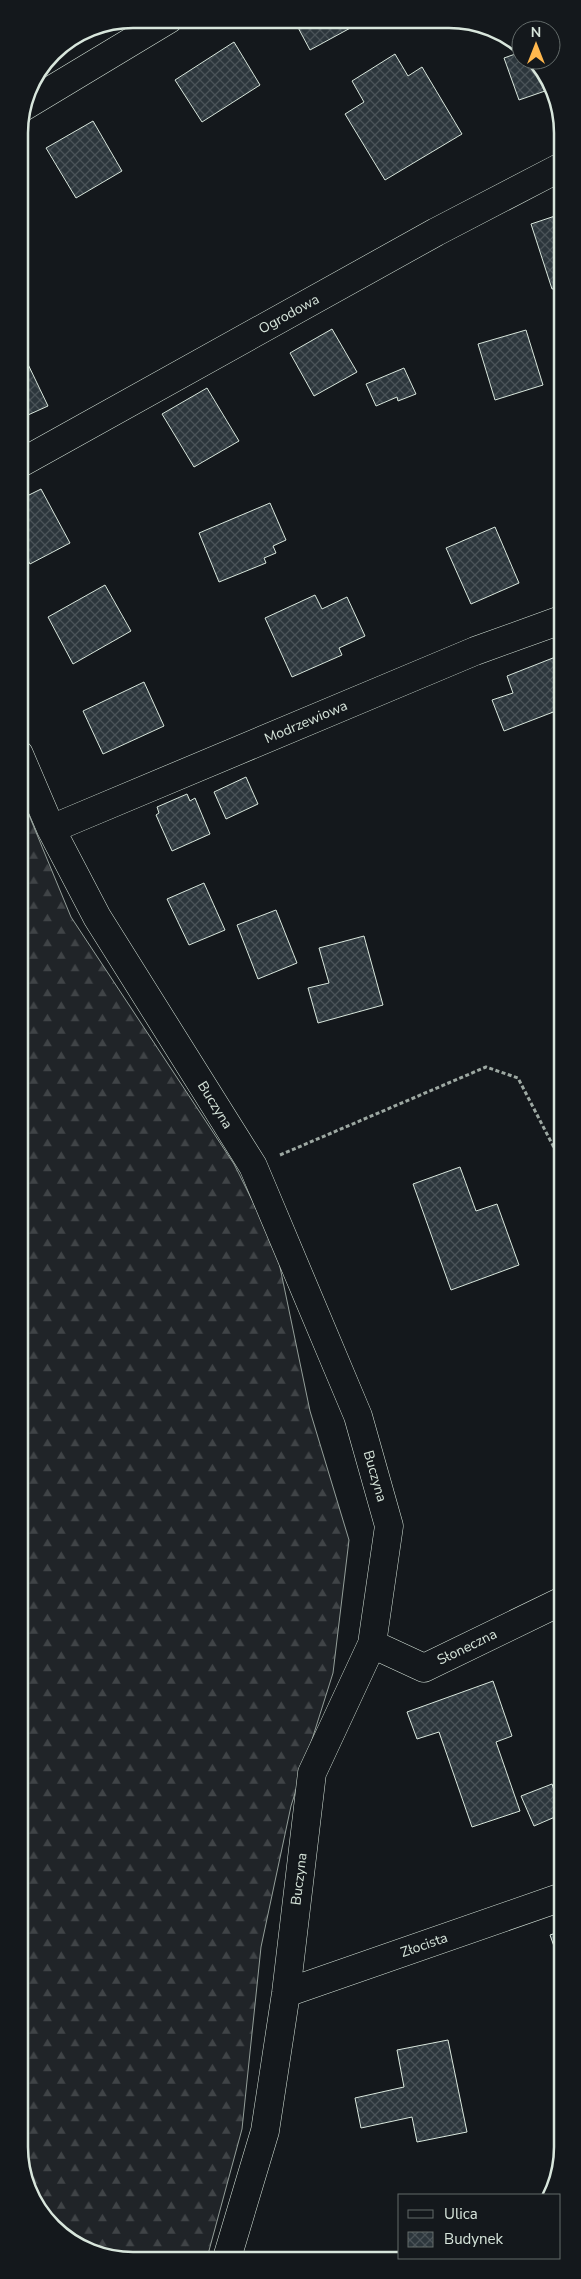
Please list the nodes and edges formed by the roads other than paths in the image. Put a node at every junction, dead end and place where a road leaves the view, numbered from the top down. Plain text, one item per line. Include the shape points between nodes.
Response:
1 (154, 28) edge
2 (32, 101) edge
3 (554, 171) edge
4 (28, 459) edge
5 (554, 623) edge
6 (28, 775) edge
7 (51, 829) junction
8 (553, 1605) edge
9 (372, 1644) junction
10 (553, 1900) edge
11 (286, 1993) junction
12 (229, 2252) edge

1 - 2 street
3 - 4 street, Ogrodowa via 436,232
5 - 7 street, Modrzewiowa via 475,651
6 - 7 street, Buczyna
7 - 9 street, Buczyna via 97,917 254,1166 358,1416 389,1526
8 - 9 street, Słoneczna via 424,1668
9 - 11 street, Buczyna via 312,1772
10 - 11 street, Złocista
11 - 12 street, Buczyna via 265,2131

